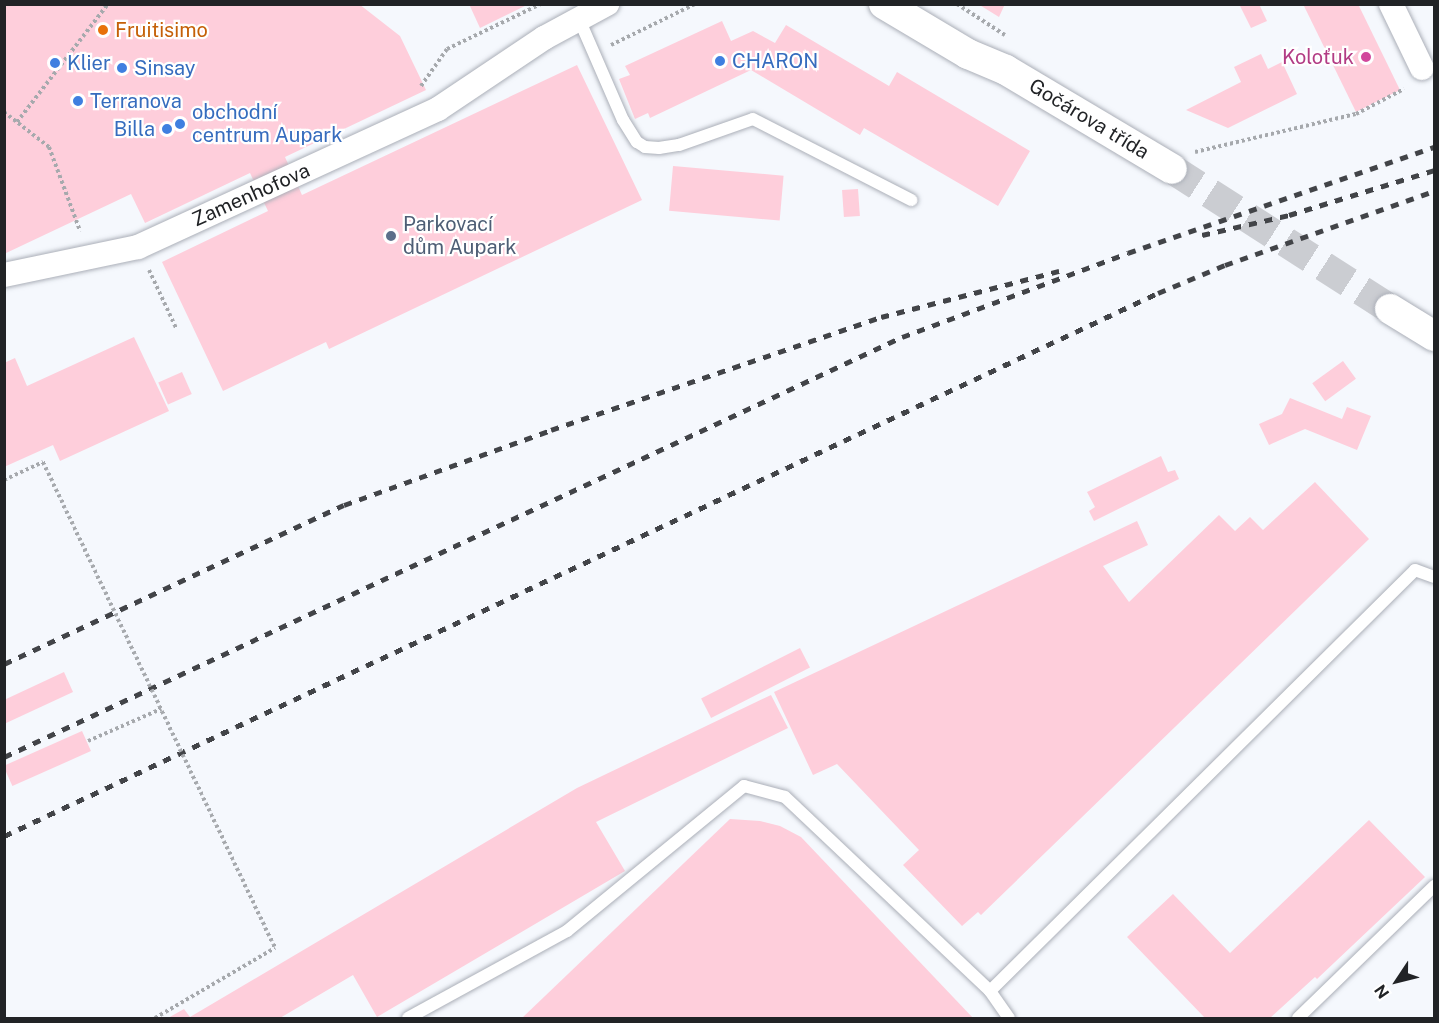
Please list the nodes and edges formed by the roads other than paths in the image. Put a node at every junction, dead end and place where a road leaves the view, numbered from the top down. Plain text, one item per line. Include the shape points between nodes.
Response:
1 (607, 4) edge
2 (884, 4) edge
3 (925, 4) edge
4 (1391, 4) edge
5 (579, 19) junction
6 (1422, 68) road end
7 (1006, 70) junction
8 (1179, 161) tunnel mouth
9 (911, 200) dead end
10 (7, 274) edge
11 (1390, 309) tunnel mouth
12 (1434, 336) edge
13 (1434, 577) edge
14 (1434, 886) edge
15 (990, 991) junction
16 (408, 1018) edge
17 (1009, 1018) edge
18 (1298, 1018) edge

1 - 5 street, Zamenhofova
2 - 7 street, Gočárova třída via 968,54
3 - 7 street, Gočárova třída
4 - 6 street
5 - 9 lane via 623,120 637,142 645,147 679,145 753,119
5 - 10 street, Zamenhofova via 438,110 138,247
7 - 8 street, Gočárova třída
11 - 12 street
13 - 15 lane via 1415,570
14 - 18 lane
15 - 16 lane via 785,797 744,786 567,931
15 - 17 lane

